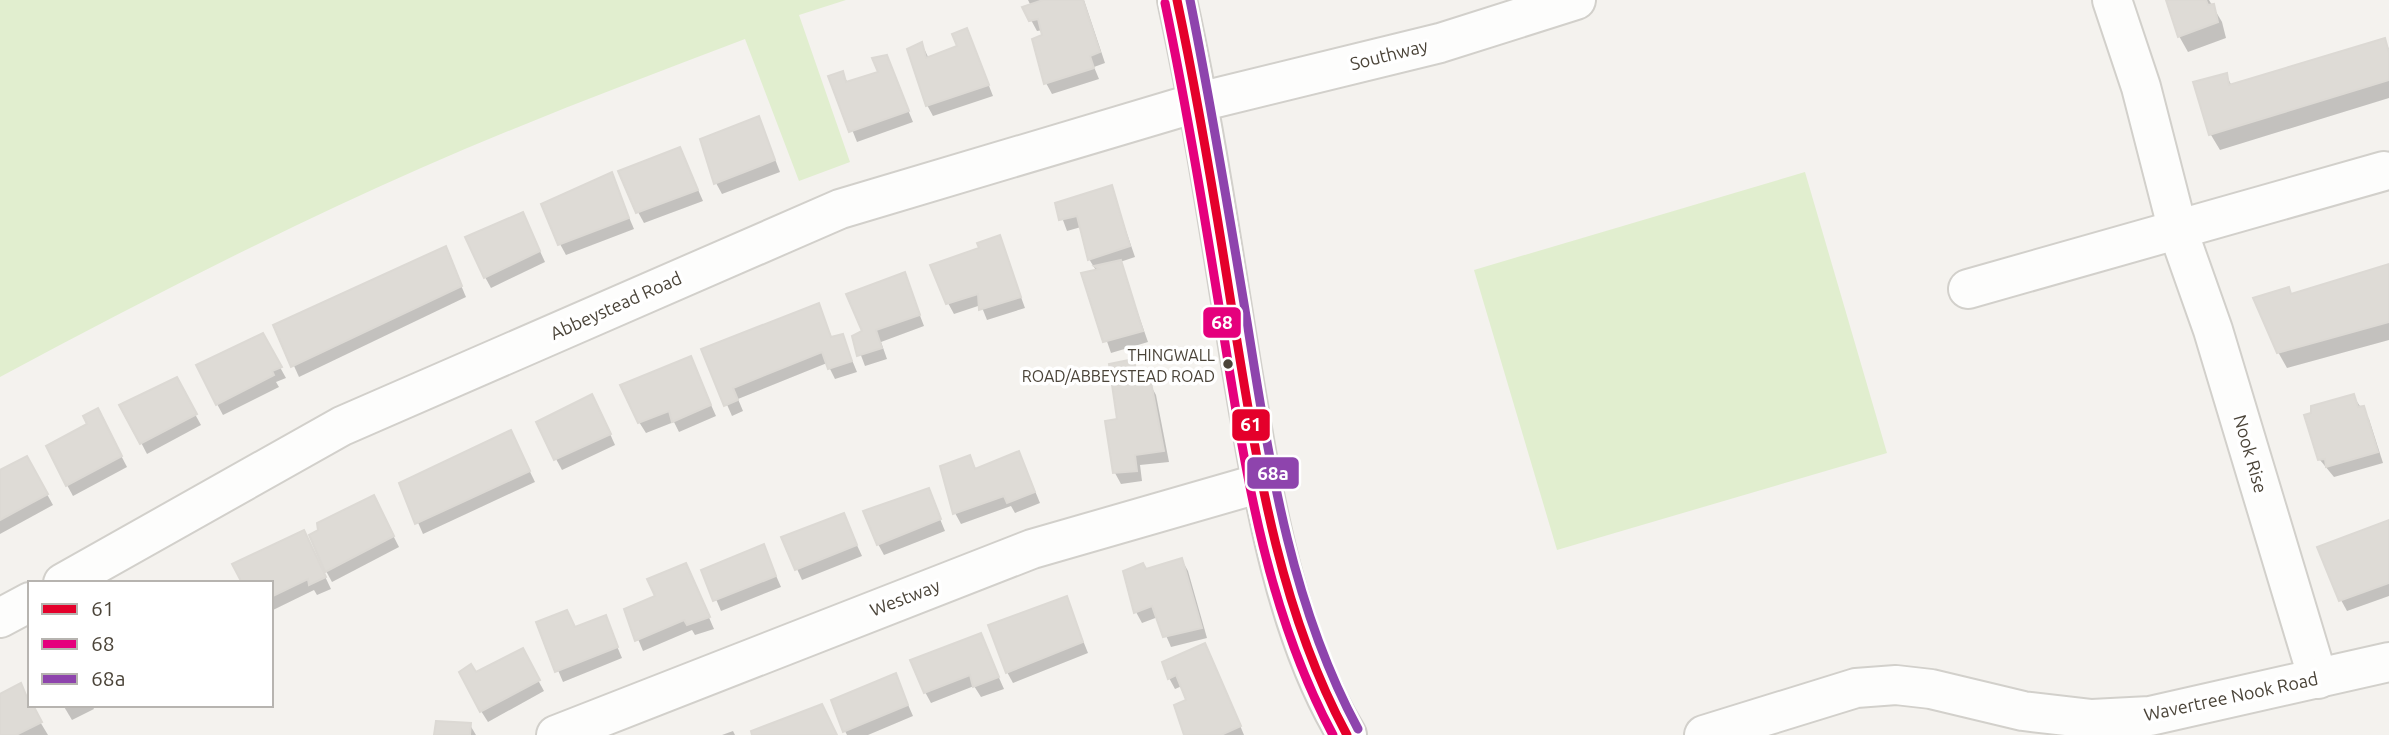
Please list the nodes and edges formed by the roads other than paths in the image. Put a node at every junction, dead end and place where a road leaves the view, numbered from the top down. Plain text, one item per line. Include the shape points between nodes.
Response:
1 (1177, 0) edge
2 (1576, 0) edge
3 (2112, 0) edge
4 (1199, 102) junction
5 (2384, 171) dead end
6 (2178, 231) junction
7 (1968, 289) dead end
8 (1261, 483) junction
9 (67, 581) edge
10 (28, 602) edge
11 (0, 618) edge
12 (2389, 662) edge
13 (2318, 679) junction
14 (556, 735) edge
15 (1347, 735) edge
16 (1704, 735) edge

1 - 4 street
2 - 4 street, Southway via 1440,43
3 - 6 street, Nook Rise via 2141,87
4 - 8 street
4 - 9 street, Abbeystead Road via 840,209 342,426
5 - 6 street
6 - 7 street
6 - 13 street, Nook Rise via 2213,330
8 - 14 street, Westway via 1032,549
8 - 15 street via 1308,652
10 - 11 street
12 - 13 street, Wavertree Nook Road
13 - 16 street, Wavertree Nook Road via 2150,716 2092,719 2022,711 1931,689 1896,685 1856,688

